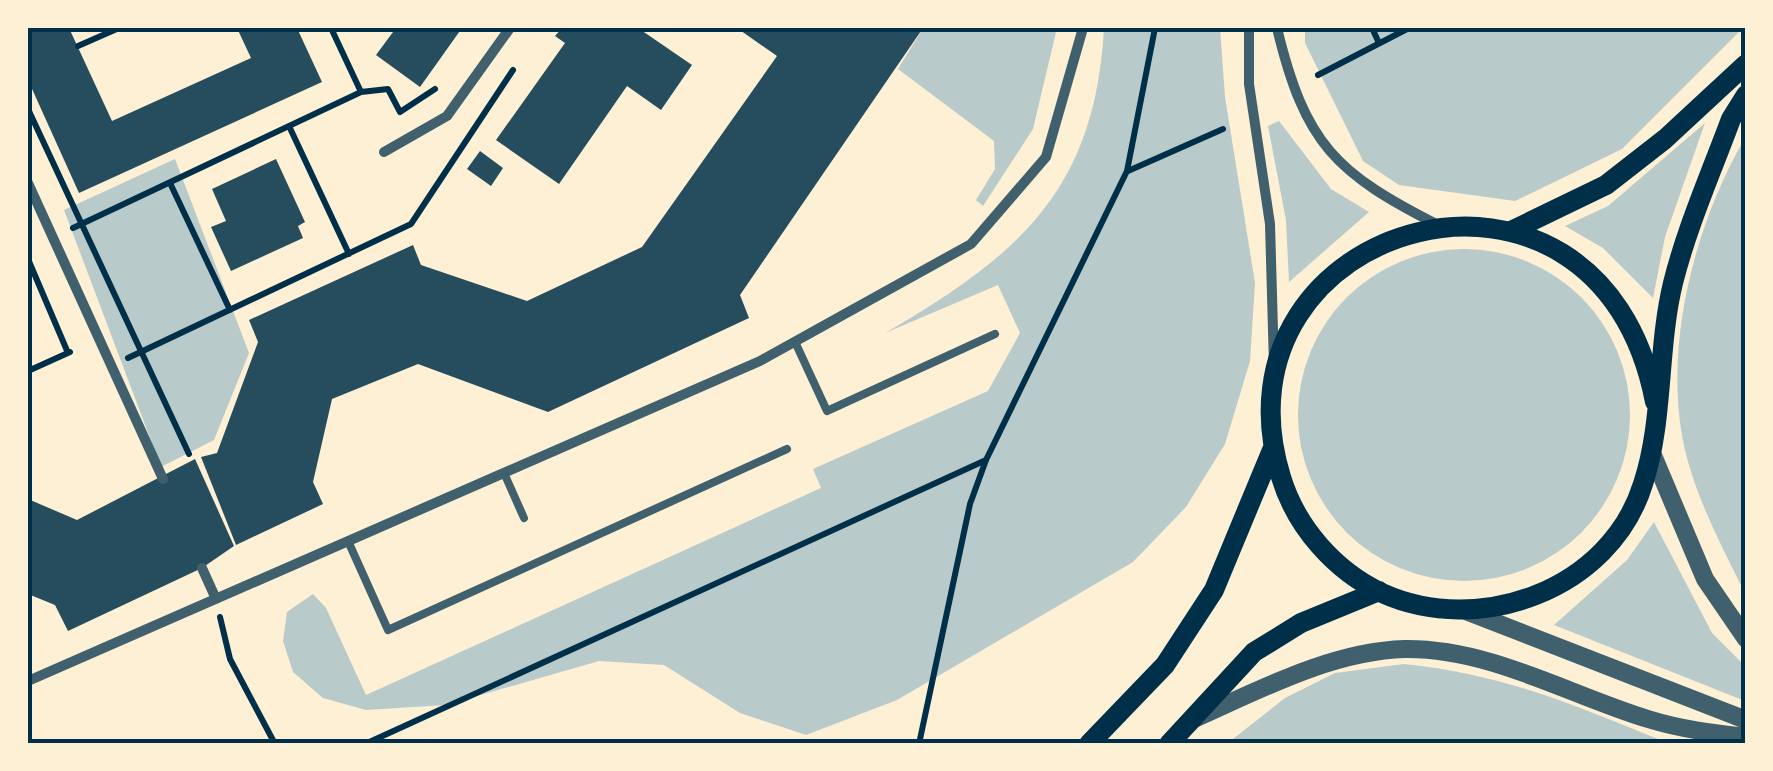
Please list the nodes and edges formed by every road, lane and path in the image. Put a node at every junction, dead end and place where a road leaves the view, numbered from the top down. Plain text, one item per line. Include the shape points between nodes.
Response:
1 (118, 28) edge
2 (331, 28) edge
3 (510, 28) edge
4 (1083, 28) edge
5 (1155, 28) edge
6 (1249, 28) edge
7 (1276, 28) edge
8 (1372, 28) edge
9 (1409, 28) edge
10 (1379, 43) junction
11 (78, 46) dead end
12 (520, 60) dead end
13 (1746, 64) edge
14 (447, 73) dead end
15 (1318, 75) dead end
16 (361, 92) junction
17 (1746, 95) edge
18 (28, 109) edge
19 (289, 126) junction
20 (1223, 129) dead end
21 (384, 152) dead end
22 (1127, 171) junction
23 (28, 183) edge
24 (170, 183) junction
25 (80, 226) junction
26 (1440, 226) junction
27 (1510, 231) junction
28 (349, 254) junction
29 (28, 259) edge
30 (230, 310) junction
31 (995, 334) dead end
32 (98, 338) junction
33 (796, 344) junction
34 (140, 352) junction
35 (68, 353) junction
36 (111, 366) junction
37 (28, 371) edge
38 (1274, 377) junction
39 (1654, 402) junction
40 (786, 448) dead end
41 (1272, 450) junction
42 (1652, 453) junction
43 (189, 454) dead end
44 (986, 460) junction
45 (504, 473) junction
46 (163, 479) dead end
47 (524, 518) dead end
48 (348, 541) junction
49 (202, 568) dead end
50 (1379, 591) junction
51 (216, 599) junction
52 (1466, 611) junction
53 (1746, 639) edge
54 (28, 681) edge
55 (1746, 720) edge
56 (1190, 722) junction
57 (1746, 736) edge
58 (275, 744) edge
59 (366, 744) edge
60 (919, 744) edge
61 (1089, 744) edge
62 (1169, 744) edge

1 - 11 path
2 - 16 path
3 - 21 street via 447,116
4 - 33 street via 1046,157 970,244
5 - 22 path
6 - 38 street via 1249,84 1271,241
7 - 26 street via 1302,112 1324,147 1376,194
8 - 10 path
9 - 10 path
10 - 15 path
12 - 28 path via 411,224
13 - 27 main road via 1606,185
14 - 16 path via 400,112 388,89
16 - 19 path
17 - 39 main road via 1725,135 1673,284
18 - 25 path
19 - 24 path
19 - 28 path
20 - 22 path
22 - 44 path
23 - 32 street
24 - 25 path
24 - 30 path
25 - 34 path
26 - 27 main road
26 - 38 main road via 1365,251 1333,275 1300,316
27 - 39 main road via 1548,245 1610,294 1640,345
28 - 30 path
29 - 35 path
30 - 34 path
31 - 33 lane via 827,411
32 - 35 path
32 - 36 street
33 - 45 street
34 - 36 path
34 - 43 path
35 - 37 path
36 - 46 street
38 - 41 main road
39 - 42 main road
40 - 48 lane via 388,630
41 - 50 main road via 1308,534
41 - 61 main road via 1214,590 1164,666
42 - 52 main road via 1624,522 1587,564 1539,595
42 - 53 street via 1704,578
44 - 59 path
44 - 60 path via 970,504
45 - 47 lane
45 - 48 street
48 - 51 street
49 - 51 street
50 - 52 main road
50 - 56 main road via 1302,623 1254,652
51 - 54 street
51 - 58 path via 230,659
52 - 55 street
56 - 57 street via 1277,682 1404,650 1539,677 1697,732
56 - 62 main road

